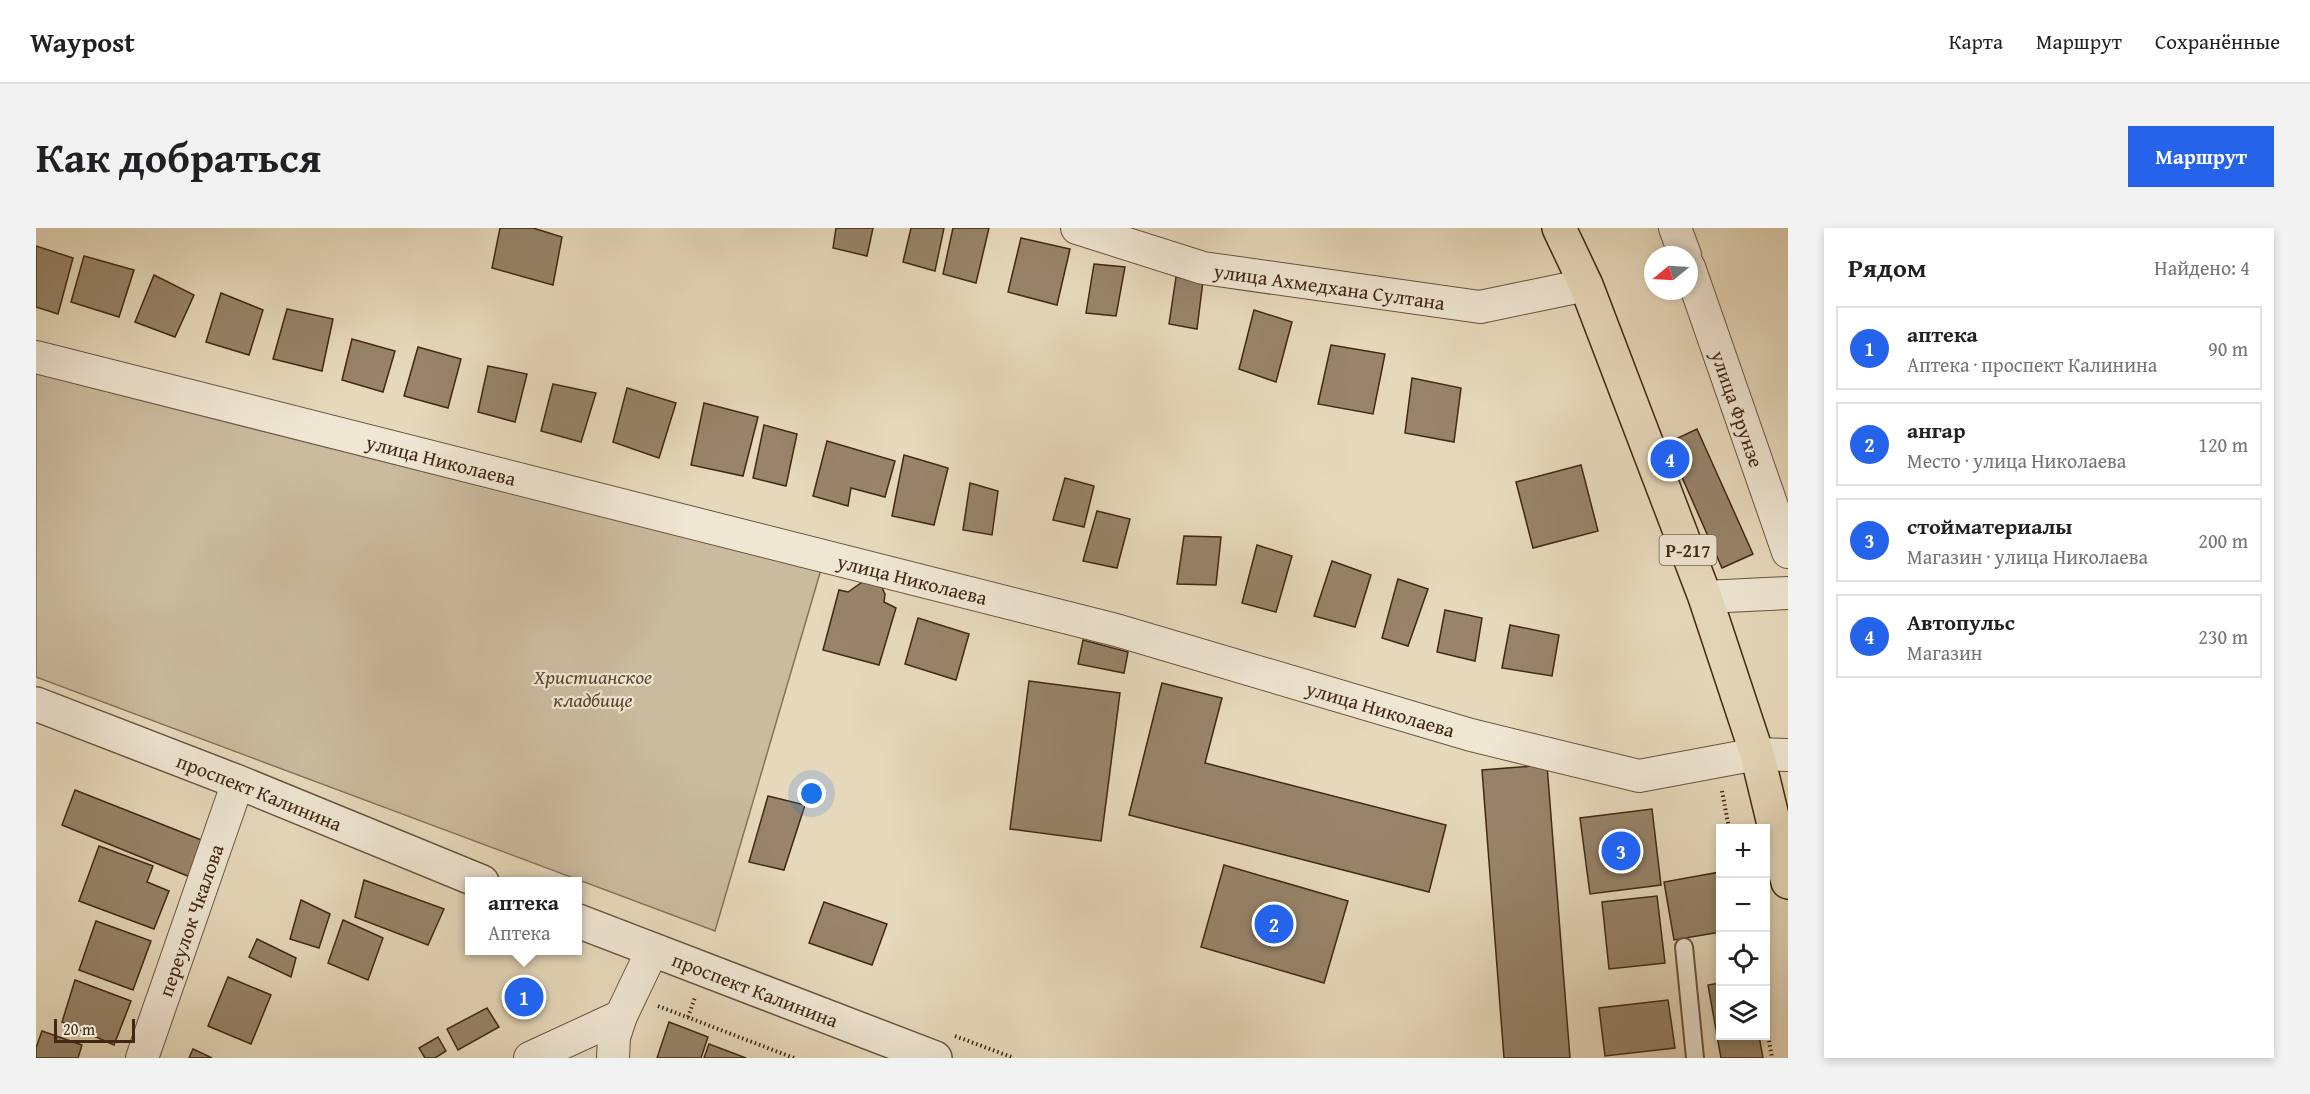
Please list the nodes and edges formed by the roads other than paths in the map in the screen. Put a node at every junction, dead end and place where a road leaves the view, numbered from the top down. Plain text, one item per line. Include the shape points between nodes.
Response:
1 (1077, 228) edge
2 (1559, 228) edge
3 (1675, 228) edge
4 (1682, 246) edge
5 (1586, 285) junction
6 (1698, 293) edge
7 (36, 357) edge
8 (1788, 552) edge
9 (1788, 593) edge
10 (1705, 597) junction
11 (36, 704) edge
12 (1772, 755) edge
13 (238, 782) junction
14 (470, 877) edge
15 (1788, 882) edge
16 (582, 923) edge
17 (1684, 947) dead end
18 (652, 951) junction
19 (626, 1006) junction
20 (142, 1058) edge
21 (530, 1058) edge
22 (613, 1058) edge
23 (934, 1058) edge
24 (1695, 1058) edge

1 - 5 street, улица Ахмедхана Султана via 1203,268 1480,307
2 - 5 highway, Р-217
3 - 4 street
5 - 10 highway, Р-217
6 - 8 street, улица Фрунзе
7 - 12 street, улица Николаева via 1116,630 1471,735 1639,776
9 - 10 street
10 - 12 highway, Р-217
11 - 13 street, проспект Калинина
12 - 15 highway, Р-217
13 - 14 street, проспект Калинина
13 - 20 street, переулок Чкалова
16 - 18 street, проспект Калинина
17 - 24 lane
18 - 19 street
18 - 23 street, проспект Калинина
19 - 21 street
19 - 22 street via 614,1037

